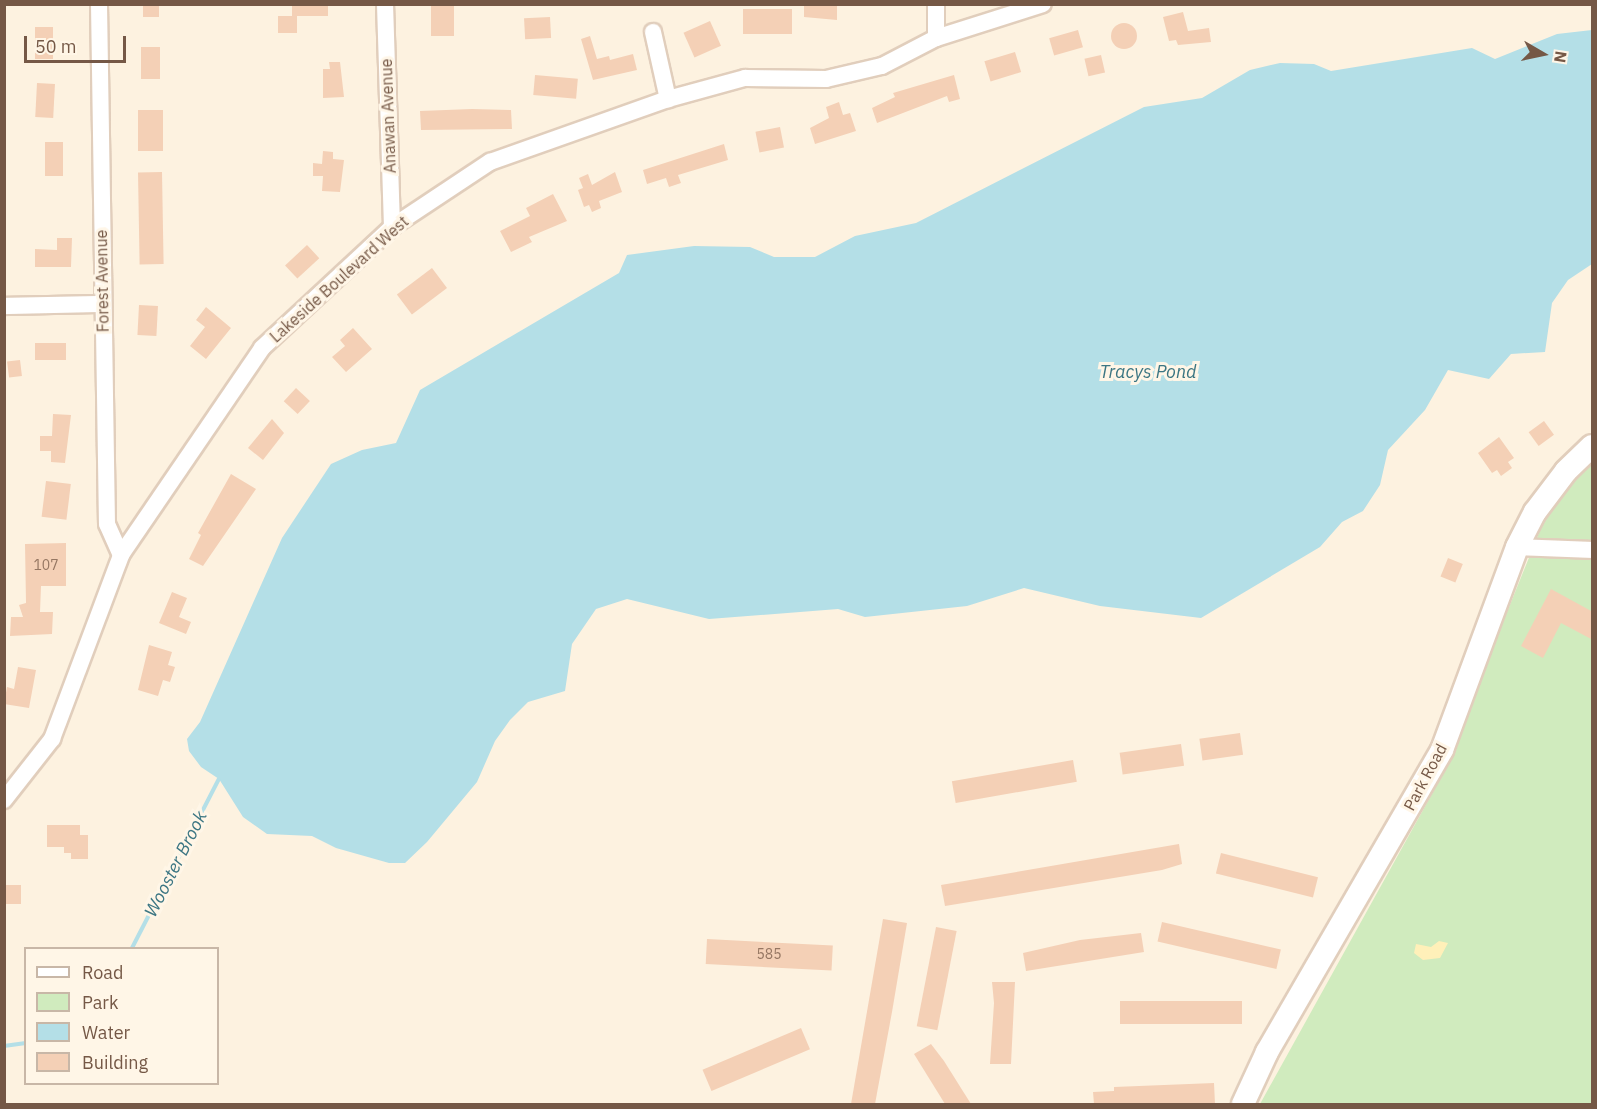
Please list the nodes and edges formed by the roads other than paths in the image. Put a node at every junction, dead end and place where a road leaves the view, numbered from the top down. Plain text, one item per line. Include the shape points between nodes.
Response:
1 (99, 4) edge
2 (385, 4) edge
3 (936, 4) edge
4 (1043, 4) edge
5 (654, 32) dead end
6 (936, 38) junction
7 (668, 99) junction
8 (392, 227) junction
9 (102, 304) junction
10 (4, 306) edge
11 (1593, 447) edge
12 (1517, 547) junction
13 (1593, 550) edge
14 (121, 555) junction
15 (4, 800) edge
16 (1243, 1104) edge

1 - 9 street, Forest Avenue
2 - 8 street, Anawan Avenue
3 - 6 street
4 - 6 street, Lakeside Boulevard West
5 - 7 street
6 - 7 street, Lakeside Boulevard West via 882,66 826,78 745,78
7 - 8 street, Lakeside Boulevard West via 490,162
8 - 14 street, Lakeside Boulevard West via 262,348
9 - 10 street
9 - 14 street, Forest Avenue via 108,524
11 - 12 main road, Park Road via 1566,471 1535,512
12 - 13 street
12 - 16 main road, Park Road via 1442,750 1267,1052
14 - 15 street, Lakeside Boulevard West via 52,739

